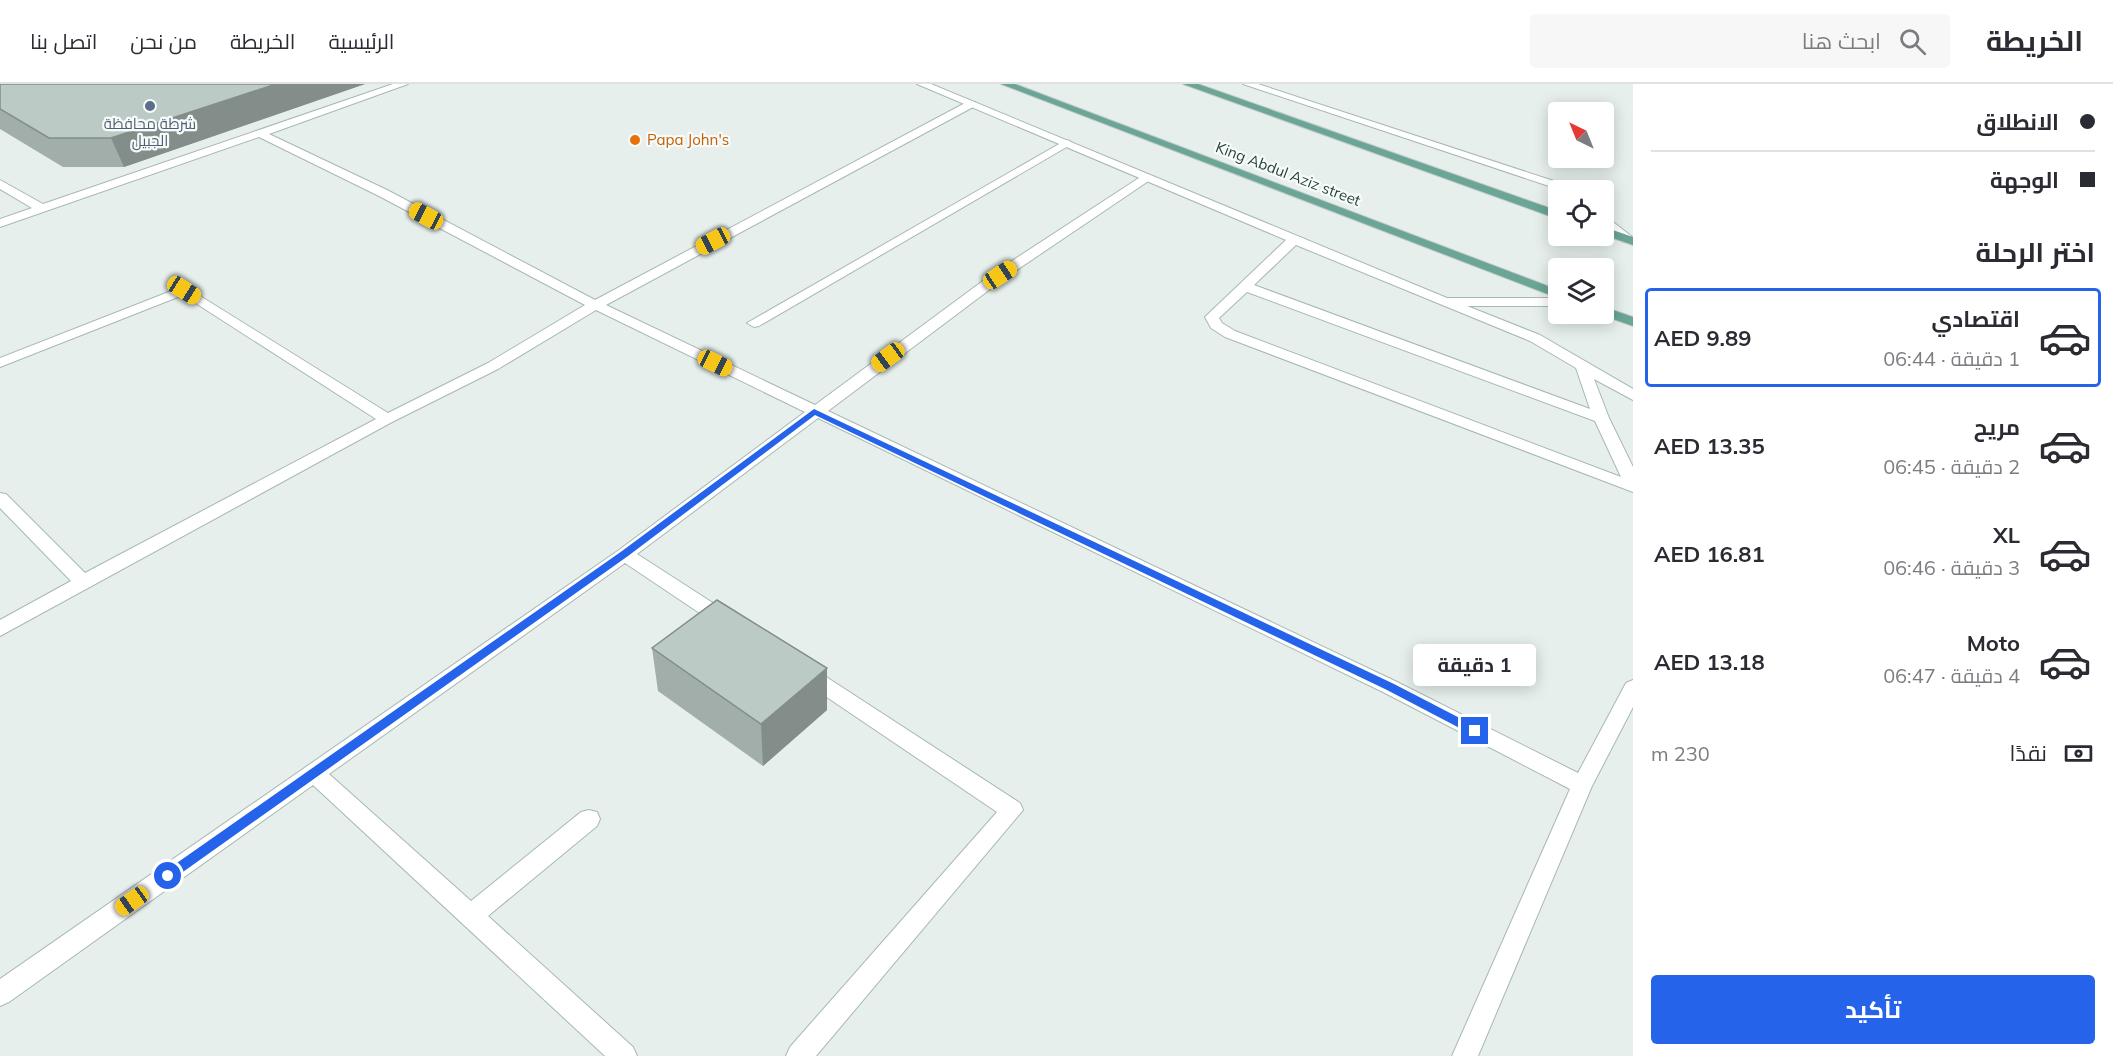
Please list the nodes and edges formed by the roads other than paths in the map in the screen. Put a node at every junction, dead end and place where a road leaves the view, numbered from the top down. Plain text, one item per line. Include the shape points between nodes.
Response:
1 (403, 84) edge
2 (922, 84) edge
3 (1006, 84) edge
4 (1188, 84) edge
5 (1248, 84) edge
6 (971, 104) junction
7 (259, 133) junction
8 (1066, 143) junction
9 (1146, 178) junction
10 (1548, 182) edge
11 (0, 184) edge
12 (41, 208) junction
13 (1548, 211) edge
14 (0, 222) edge
15 (1614, 227) edge
16 (1614, 234) edge
17 (1294, 240) junction
18 (1630, 240) edge
19 (1244, 286) junction
20 (1548, 290) edge
21 (1445, 302) junction
22 (1548, 302) edge
23 (595, 305) junction
24 (1614, 315) edge
25 (1633, 322) edge
26 (754, 323) dead end
27 (0, 363) edge
28 (1582, 364) junction
29 (1633, 395) edge
30 (814, 411) junction
31 (1601, 418) junction
32 (387, 419) junction
33 (1633, 486) edge
34 (0, 498) edge
35 (625, 554) junction
36 (83, 582) junction
37 (0, 628) edge
38 (744, 633) edge
39 (794, 666) edge
40 (1633, 688) edge
41 (314, 773) junction
42 (1582, 785) junction
43 (589, 819) dead end
44 (471, 916) junction
45 (0, 994) edge
46 (624, 1056) edge
47 (800, 1056) edge
48 (1465, 1056) edge

1 - 7 street
2 - 6 street
3 - 20 main road, King Abdul Aziz street
4 - 13 main road
5 - 10 street
6 - 8 street
6 - 23 street
7 - 12 street
7 - 23 street via 383,193
8 - 9 street
8 - 26 street
9 - 17 street
9 - 30 street via 1000,275
11 - 12 street
12 - 14 street
15 - 18 street
16 - 18 main road
17 - 19 street
17 - 21 street
19 - 31 street
19 - 33 street via 1212,317 1216,326 1230,334
21 - 22 street
21 - 28 street via 1514,328
23 - 30 street
23 - 32 street via 493,366
24 - 25 main road
27 - 32 street via 184,290
28 - 29 street
28 - 31 street
30 - 35 street
30 - 42 street via 1390,687
31 - 33 street
32 - 36 street
34 - 36 street
35 - 38 street
35 - 41 street
36 - 37 street
39 - 47 street via 1012,810
40 - 42 street
41 - 44 street
41 - 45 street
42 - 48 street
43 - 44 street
44 - 46 street

